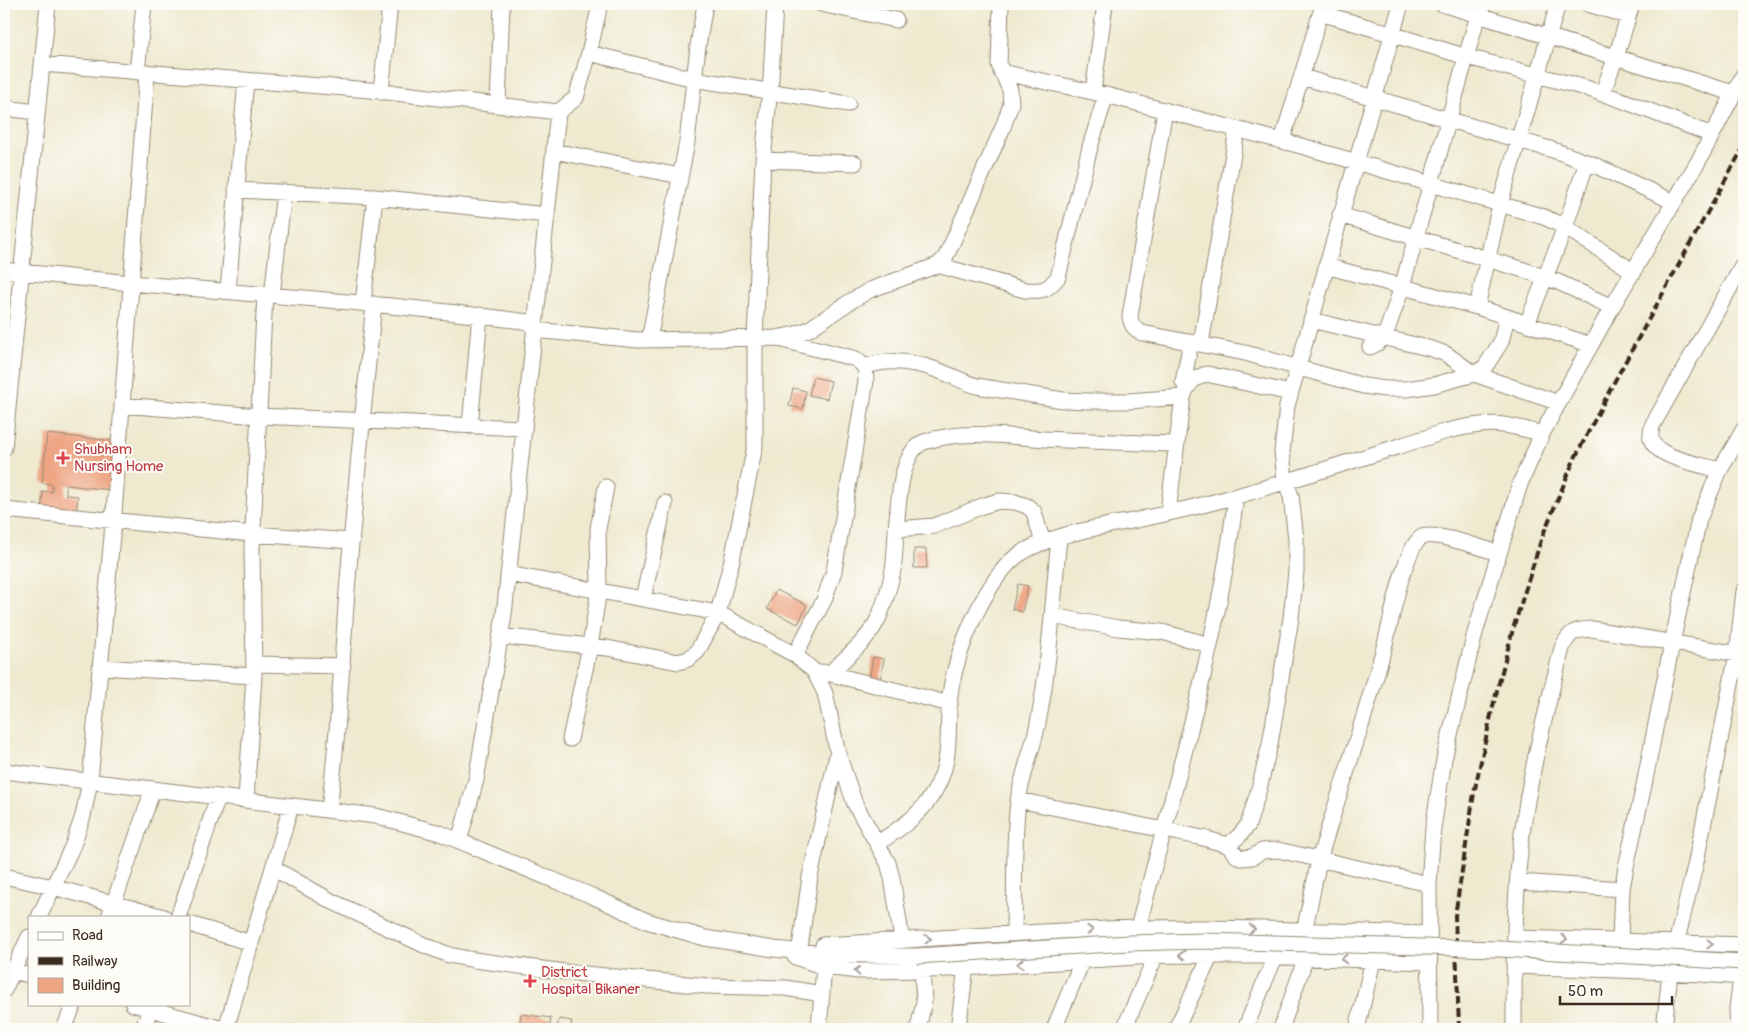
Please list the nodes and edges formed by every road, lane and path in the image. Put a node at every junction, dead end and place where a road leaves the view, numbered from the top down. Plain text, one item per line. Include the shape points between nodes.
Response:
1 (48, 4) edge
2 (144, 4) edge
3 (390, 4) edge
4 (502, 4) edge
5 (600, 4) edge
6 (705, 4) edge
7 (775, 4) edge
8 (821, 4) edge
9 (1002, 4) edge
10 (1105, 4) edge
11 (1401, 4) edge
12 (1442, 4) edge
13 (1558, 4) edge
14 (1588, 4) edge
15 (848, 6) edge
16 (1322, 9) edge
17 (1480, 10) edge
18 (1630, 10) edge
19 (896, 20) dead end
20 (1392, 34) junction
21 (1549, 36) junction
22 (590, 54) junction
23 (1467, 57) junction
24 (1616, 57) junction
25 (42, 64) junction
26 (142, 72) junction
27 (1001, 72) junction
28 (1744, 74) edge
29 (1538, 76) junction
30 (1302, 77) junction
31 (694, 79) junction
32 (246, 80) junction
33 (381, 92) junction
34 (770, 92) junction
35 (1100, 93) junction
36 (1734, 93) junction
37 (1602, 94) junction
38 (1374, 98) junction
39 (848, 104) dead end
40 (498, 105) junction
41 (4, 108) edge
42 (1165, 110) junction
43 (37, 112) junction
44 (558, 112) junction
45 (1449, 120) junction
46 (1237, 130) junction
47 (1712, 135) junction
48 (1518, 139) junction
49 (1282, 141) junction
50 (554, 152) junction
51 (763, 160) junction
52 (1356, 162) junction
53 (1587, 162) junction
54 (855, 163) dead end
55 (680, 176) junction
56 (1430, 183) junction
57 (236, 190) junction
58 (284, 192) junction
59 (375, 197) junction
60 (1674, 202) junction
61 (1500, 204) junction
62 (1340, 215) junction
63 (547, 216) junction
64 (1565, 227) junction
65 (1416, 237) junction
66 (1487, 258) junction
67 (1744, 263) edge
68 (938, 265) junction
69 (1326, 266) junction
70 (4, 270) edge
71 (21, 272) junction
72 (1634, 272) junction
73 (1545, 278) junction
74 (131, 283) junction
75 (1402, 287) junction
76 (228, 291) junction
77 (269, 295) junction
78 (369, 304) junction
79 (1477, 307) junction
80 (1612, 307) junction
81 (480, 315) junction
82 (1507, 317) junction
83 (1311, 320) junction
84 (1528, 324) junction
85 (535, 326) junction
86 (1384, 337) junction
87 (776, 338) junction
88 (755, 339) junction
89 (649, 340) junction
90 (1196, 343) junction
91 (1591, 345) junction
92 (1370, 347) dead end
93 (865, 367) junction
94 (1298, 368) junction
95 (1474, 374) junction
96 (7, 390) edge
97 (1183, 390) junction
98 (1290, 394) junction
99 (1559, 403) junction
100 (122, 405) junction
101 (259, 416) junction
102 (362, 421) junction
103 (470, 426) junction
104 (523, 428) junction
105 (1744, 429) edge
106 (1542, 434) junction
107 (1177, 444) junction
108 (4, 448) edge
109 (1720, 470) junction
110 (1285, 480) junction
111 (606, 487) dead end
112 (1236, 496) junction
113 (665, 503) dead end
114 (4, 510) edge
115 (1168, 512) junction
116 (114, 521) junction
117 (896, 529) junction
118 (253, 534) junction
119 (1059, 538) junction
120 (352, 541) junction
121 (1043, 543) junction
122 (1499, 553) junction
123 (508, 574) junction
124 (599, 590) junction
125 (1744, 593) edge
126 (643, 598) junction
127 (718, 613) junction
128 (1052, 616) junction
129 (500, 636) junction
130 (1672, 643) junction
131 (1210, 644) junction
132 (590, 646) junction
133 (795, 655) junction
134 (1740, 655) edge
135 (342, 666) junction
136 (100, 668) junction
137 (254, 670) junction
138 (814, 671) junction
139 (829, 674) junction
140 (950, 704) junction
141 (570, 739) dead end
142 (838, 754) junction
143 (4, 771) edge
144 (90, 781) junction
145 (153, 789) junction
146 (218, 797) junction
147 (246, 800) junction
148 (1018, 800) junction
149 (291, 806) junction
150 (329, 810) junction
151 (1165, 830) junction
152 (459, 841) junction
153 (877, 844) junction
154 (1228, 845) junction
155 (1320, 859) junction
156 (273, 868) junction
157 (4, 876) edge
158 (1519, 882) junction
159 (1429, 884) junction
160 (53, 887) junction
161 (1622, 889) junction
162 (111, 910) edge
163 (39, 916) edge
164 (156, 916) edge
165 (178, 916) edge
166 (190, 924) edge
167 (1138, 928) junction
168 (1304, 931) junction
169 (1014, 934) junction
170 (1428, 934) junction
171 (1516, 938) junction
172 (28, 939) edge
173 (902, 940) junction
174 (1620, 940) junction
175 (251, 943) junction
176 (1676, 944) junction
177 (1744, 945) edge
178 (800, 947) junction
179 (774, 950) junction
180 (1156, 955) junction
181 (1211, 956) junction
182 (1275, 957) junction
183 (1306, 958) junction
184 (1083, 960) junction
185 (1373, 960) junction
186 (1428, 962) junction
187 (919, 963) junction
188 (1514, 966) junction
189 (824, 967) junction
190 (966, 967) junction
191 (8, 970) edge
192 (1670, 972) junction
193 (1743, 972) edge
194 (28, 975) edge
195 (4, 990) edge
196 (822, 994) junction
197 (73, 1006) edge
198 (151, 1007) edge
199 (64, 1029) edge
200 (143, 1029) edge
201 (225, 1029) edge
202 (820, 1029) edge
203 (918, 1029) edge
204 (958, 1029) edge
205 (1054, 1029) edge
206 (1124, 1029) edge
207 (1176, 1029) edge
208 (1245, 1029) edge
209 (1281, 1029) edge
210 (1357, 1029) edge
211 (1430, 1029) edge
212 (1514, 1029) edge
213 (1664, 1029) edge
214 (1738, 1029) edge

1 - 25 street
2 - 26 street
3 - 33 street
4 - 40 street
5 - 22 street
6 - 31 street
7 - 34 street
8 - 15 street
9 - 27 street
10 - 35 street
11 - 20 street
12 - 17 street
13 - 21 street
14 - 18 street
15 - 19 street
16 - 20 street
16 - 30 street
17 - 21 street
17 - 23 street
18 - 24 street
20 - 23 street
20 - 38 street
21 - 24 street
21 - 29 street
22 - 31 street
22 - 44 street via 576,98
23 - 29 street
23 - 45 street
24 - 36 street
24 - 37 street
25 - 26 street
25 - 43 street
26 - 32 street
26 - 74 street
27 - 35 street
27 - 68 street via 1010,90 1008,114 949,250
28 - 36 street
29 - 37 street
29 - 48 street
30 - 38 street
30 - 49 street
31 - 34 street
31 - 55 street
32 - 33 street
32 - 57 street
33 - 40 street
34 - 39 street
34 - 51 street
35 - 42 street
35 - 68 street via 1058,277 1050,287 1039,291 1025,290
36 - 47 street
37 - 47 street
38 - 45 street
38 - 52 street
40 - 44 street
41 - 43 street
42 - 46 street
42 - 90 street via 1131,324 1142,333
43 - 71 street
44 - 50 street
45 - 48 street
45 - 56 street
46 - 49 street
46 - 90 street
47 - 60 street
48 - 53 street
48 - 61 street
49 - 52 street
50 - 55 street
50 - 63 street
51 - 54 street
51 - 88 street
52 - 56 street
52 - 62 street
53 - 60 street
53 - 64 street
55 - 89 street
56 - 61 street
56 - 65 street
57 - 58 street
57 - 76 street
58 - 59 street
58 - 77 street
59 - 63 street
59 - 78 street
60 - 72 street
61 - 64 street
61 - 66 street
62 - 65 street
62 - 69 street
63 - 85 street
64 - 72 street
64 - 73 street
65 - 66 street
65 - 75 street
66 - 73 street
66 - 79 street
67 - 109 street via 1652,426 1650,438 1663,453
68 - 87 street via 870,290 809,329
69 - 75 street
69 - 83 street
70 - 71 street
71 - 74 street
71 - 96 street
72 - 80 street
73 - 80 street
73 - 84 street
74 - 76 street
74 - 100 street
75 - 79 street
75 - 86 street
76 - 77 street
77 - 78 street
77 - 101 street
78 - 81 street
78 - 102 street
79 - 82 street
80 - 91 street
81 - 85 street
81 - 103 street
82 - 84 street
82 - 95 street via 1501,342 1485,367
83 - 86 street
83 - 94 street
84 - 91 street
85 - 89 street
85 - 104 street
86 - 92 street
86 - 95 street via 1446,354
87 - 88 street
87 - 93 street via 856,359
88 - 89 street
88 - 127 street via 755,446
90 - 94 street
90 - 97 street
91 - 99 street
93 - 97 street via 893,361 939,370 977,386 1063,400 1128,401
93 - 133 street via 865,395 834,571 824,600
94 - 95 street via 1385,389 1406,389
94 - 98 street
95 - 99 street
96 - 108 street
97 - 98 street via 1196,377 1207,374
97 - 107 street
98 - 110 street via 1282,452
99 - 106 street
100 - 101 street
100 - 116 street
101 - 102 street
101 - 118 street
102 - 103 street
102 - 120 street
103 - 104 street
104 - 123 street
105 - 109 street
106 - 110 street via 1496,423 1474,424
106 - 122 street via 1520,484
107 - 115 street
107 - 117 street via 991,434 938,438 912,449 902,473
109 - 130 street via 1699,519
110 - 112 street
110 - 154 street via 1291,496 1296,538 1296,571 1289,628 1270,744 1259,789 1248,825
111 - 124 street via 598,529
112 - 115 street
112 - 131 street via 1232,534
113 - 126 street
114 - 116 street
115 - 119 street
116 - 118 street
116 - 136 street
117 - 121 street via 934,526 982,506 1015,502 1028,506 1034,512
117 - 139 street via 893,569 878,618 867,636
118 - 120 street
118 - 137 street
119 - 121 street
119 - 128 street
120 - 135 street
121 - 140 street via 1012,560 992,585 962,648 951,687
122 - 155 street via 1428,535 1414,545
122 - 159 street via 1475,633 1444,759 1433,828
123 - 124 street
123 - 129 street
124 - 126 street
124 - 132 street
125 - 134 street
126 - 127 street
127 - 132 street via 697,652 678,662
127 - 133 street
128 - 131 street via 1162,632
128 - 148 street via 1038,723
129 - 132 street
129 - 152 street via 476,780
130 - 134 street
130 - 158 street via 1592,629 1578,630 1566,639 1536,751 1521,842
130 - 161 street
131 - 151 street
132 - 141 street
133 - 138 street
134 - 176 street
135 - 137 street
135 - 150 street
136 - 137 street
136 - 144 street
137 - 147 street
138 - 139 street
138 - 142 street via 825,693
139 - 140 street
140 - 153 street via 947,762 935,792 913,819
142 - 153 street via 855,804
142 - 178 street via 810,878
143 - 144 street
144 - 145 street
144 - 160 street via 76,838
145 - 146 street
145 - 162 street
146 - 147 street
146 - 165 street
147 - 149 street
148 - 151 street
148 - 169 street
149 - 150 street
149 - 156 street
150 - 152 street via 376,816
151 - 154 street
151 - 167 street
152 - 179 street via 647,921 705,938
153 - 173 street via 892,878
154 - 155 street via 1242,858 1267,850
155 - 159 street
155 - 168 street
156 - 175 street
156 - 196 street via 331,901 450,955 565,972 707,986 785,988
157 - 160 street
158 - 161 street
158 - 171 street
159 - 170 street
160 - 162 street
160 - 163 street
161 - 174 street
162 - 164 street
166 - 175 street
167 -> 168 street
169 -> 167 street
168 - 170 street
173 -> 169 street
170 - 186 street
171 -> 174 street
171 - 188 street
172 - 191 street
173 - 178 street
174 - 176 street
175 - 201 street
176 -> 177 street
178 - 179 street
179 - 187 street
179 - 189 street
181 -> 180 street
180 - 184 street
180 - 206 street
181 - 182 street
181 - 207 street
182 - 183 street
182 - 208 street
185 -> 183 street
183 - 209 street
184 -> 190 street
184 - 205 street
185 - 186 street
185 - 210 street
186 - 211 street
187 -> 189 street via 859,971
187 - 190 street
187 - 193 street, bridge via 1129,943 1220,942 1499,948
187 - 203 street via 924,1002
188 - 192 street
188 - 212 street
189 - 196 street
190 - 204 street
191 - 194 street
191 - 195 street
192 - 193 street
192 - 213 street
193 - 214 street
196 - 202 street
197 - 199 street
198 - 200 street
198 - 201 street

